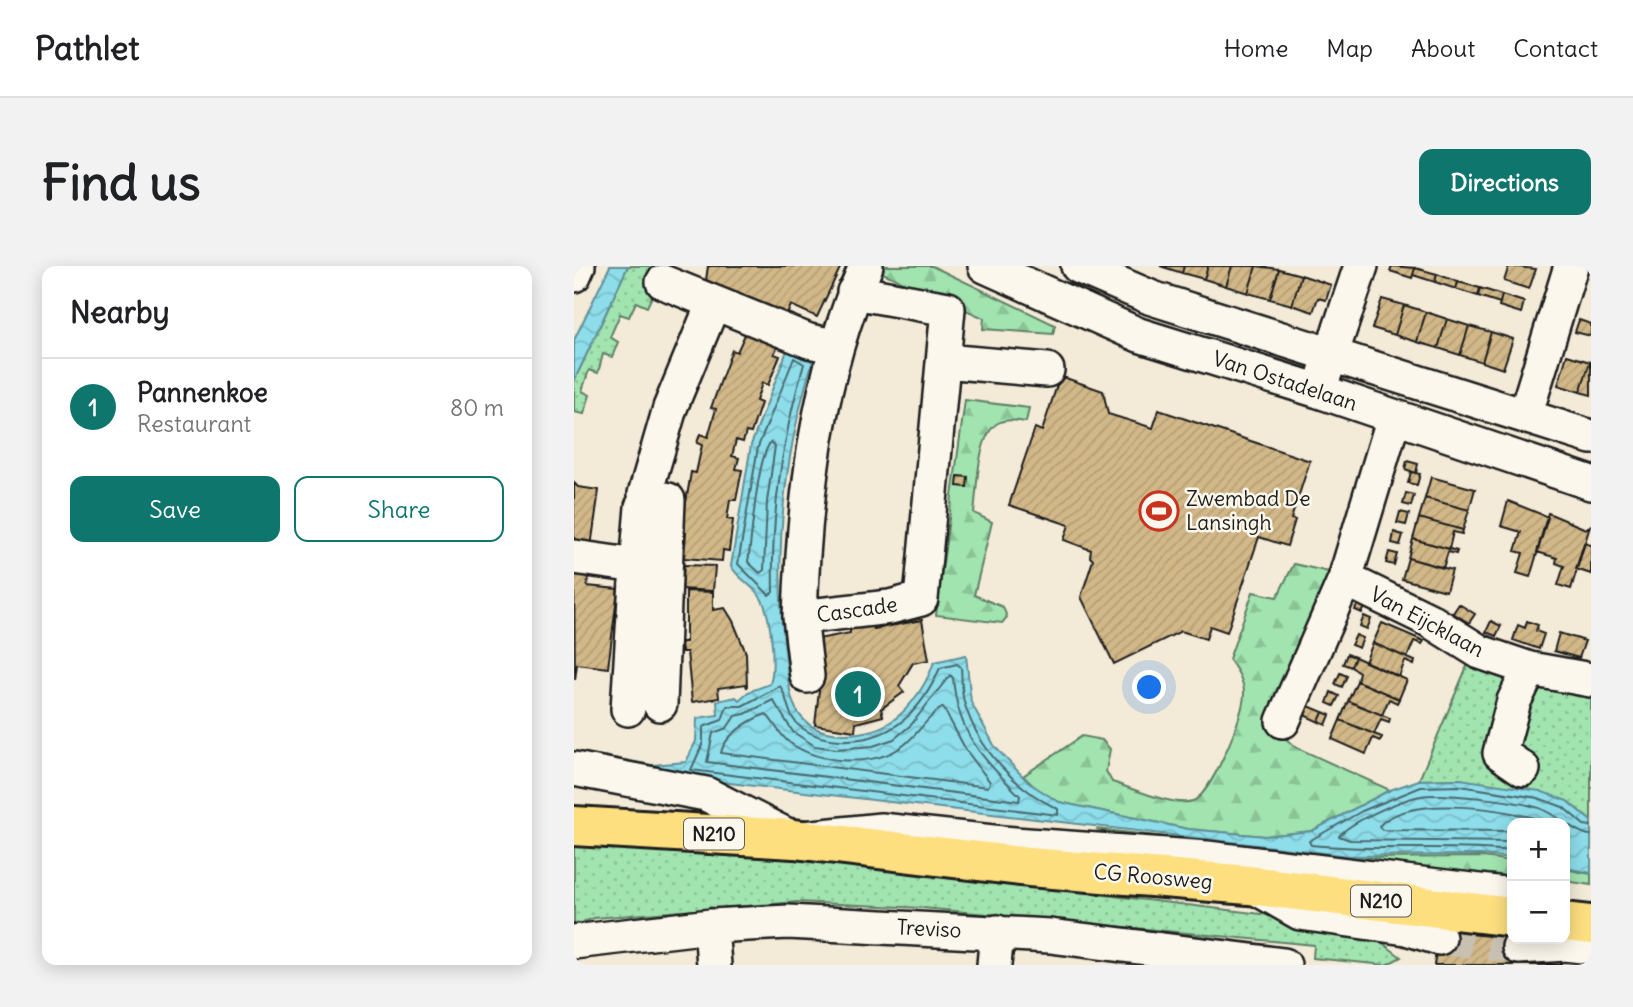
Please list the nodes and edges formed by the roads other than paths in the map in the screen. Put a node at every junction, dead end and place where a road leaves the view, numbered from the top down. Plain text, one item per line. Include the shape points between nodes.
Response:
1 (578, 266) edge
2 (985, 266) edge
3 (1078, 266) edge
4 (1361, 266) edge
5 (1571, 266) edge
6 (574, 275) edge
7 (1124, 276) edge
8 (860, 279) edge
9 (663, 282) dead end
10 (713, 304) junction
11 (834, 345) junction
12 (1332, 354) junction
13 (944, 361) junction
14 (1047, 370) dead end
15 (1319, 391) junction
16 (1525, 416) junction
17 (1394, 417) junction
18 (1591, 437) edge
19 (1591, 482) edge
20 (642, 507) dead end
21 (574, 557) edge
22 (637, 566) junction
23 (1345, 579) junction
24 (800, 617) junction
25 (1530, 669) junction
26 (807, 676) dead end
27 (1591, 680) edge
28 (1283, 721) dead end
29 (574, 769) edge
30 (1523, 769) dead end
31 (574, 799) edge
32 (574, 826) edge
33 (794, 839) junction
34 (1249, 885) junction
35 (1507, 894) edge
36 (1570, 906) edge
37 (1591, 914) edge
38 (1570, 923) edge
39 (1591, 925) edge
40 (711, 926) junction
41 (1507, 930) edge
42 (998, 932) junction
43 (1438, 937) tunnel mouth
44 (574, 942) edge
45 (1570, 944) edge
46 (1591, 947) edge
47 (714, 965) edge
48 (994, 965) edge
49 (1278, 965) edge
50 (1284, 965) edge

1 - 6 street
2 - 15 street, Van Ostadelaan via 1139,335
3 - 7 street, Van Ostadelaan
4 - 12 street
5 - 16 street
7 - 12 street, Van Ostadelaan
8 - 11 street, Cascade
8 - 13 street, Cascade via 948,309
9 - 10 street
10 - 11 street via 809,341
10 - 22 street via 670,408 645,494 668,500 644,707
11 - 24 street, Cascade via 808,490
12 - 15 street
12 - 16 street, Van Ostadelaan
13 - 14 street
13 - 24 street, Cascade via 921,599
15 - 17 street, Van Ostadelaan
16 - 18 street, Van Ostadelaan
17 - 19 street, Van Ostadelaan
17 - 23 street, Van Eijcklaan
20 - 22 street
21 - 22 street
23 - 25 street, Van Eijcklaan via 1429,620 1480,652
23 - 28 street, Van Eijcklaan
24 - 26 street
25 - 27 street, Van Eijcklaan
25 - 30 street via 1514,701 1500,753
29 - 33 street, CG Roosweg / N210 via 706,794
31 - 33 main road, CG Roosweg / N210 via 639,807
32 - 33 main road, CG Roosweg / N210
33 - 34 main road, CG Roosweg / N210 via 1029,867
33 - 35 street, CG Roosweg / N210 via 881,830 1207,858
34 - 41 main road, CG Roosweg / N210
34 - 43 street via 1300,913
36 - 37 street
38 - 39 main road
40 - 42 street, Treviso via 788,922
40 - 44 street, Treviso
40 - 47 street
42 - 48 street
42 - 49 street, Treviso
45 - 46 street
49 - 50 street, Treviso

